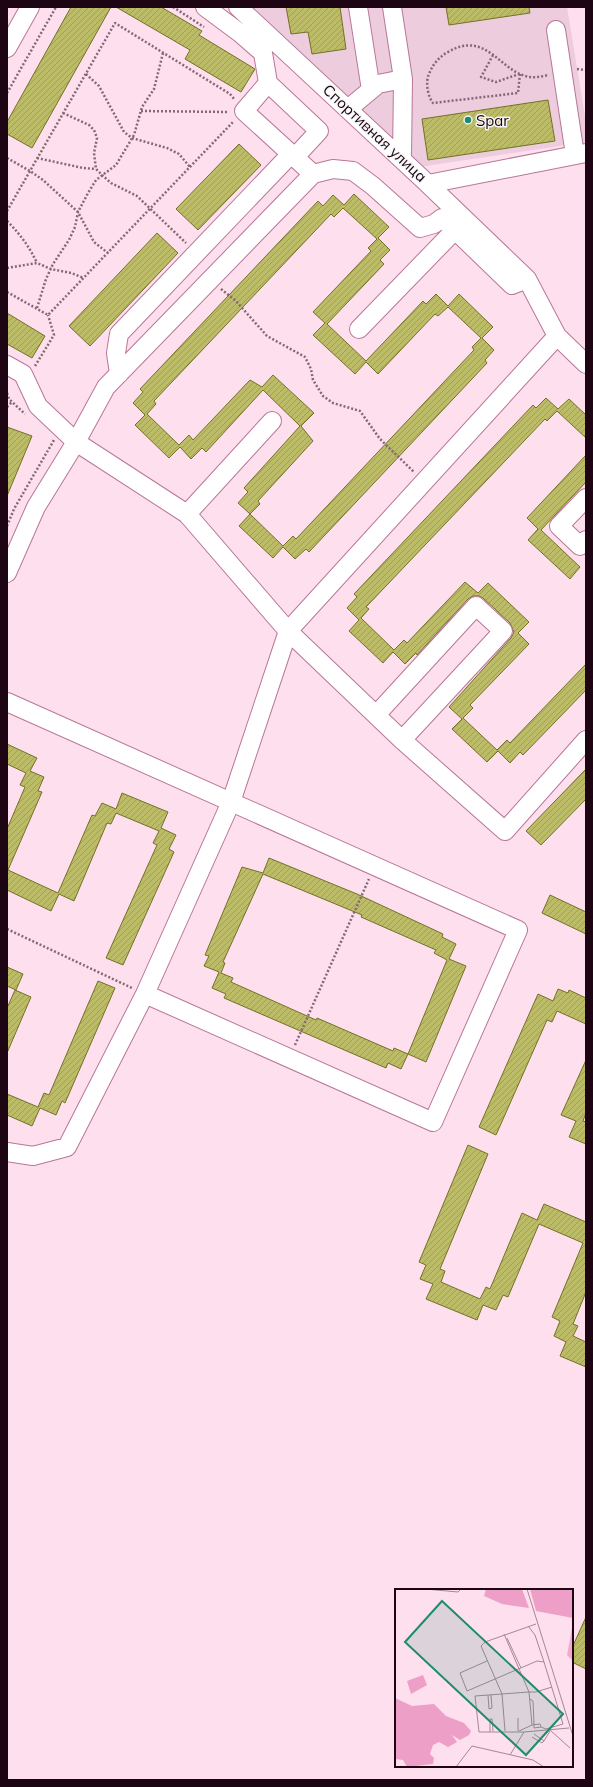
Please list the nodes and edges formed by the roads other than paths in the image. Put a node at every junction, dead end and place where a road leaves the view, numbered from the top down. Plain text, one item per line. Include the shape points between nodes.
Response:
1 (30, 7) edge
2 (205, 7) edge
3 (238, 7) edge
4 (358, 7) edge
5 (392, 7) edge
6 (556, 30) dead end
7 (7, 48) edge
8 (402, 79) junction
9 (268, 83) junction
10 (371, 90) junction
11 (348, 109) junction
12 (580, 154) edge
13 (293, 156) junction
14 (402, 159) junction
15 (313, 174) junction
16 (428, 184) junction
17 (455, 230) junction
18 (527, 279) junction
19 (359, 329) dead end
20 (557, 336) junction
21 (7, 364) edge
22 (586, 364) edge
23 (119, 374) junction
24 (272, 422) dead end
25 (76, 442) junction
26 (586, 498) edge
27 (187, 514) junction
28 (586, 540) edge
29 (7, 573) edge
30 (288, 631) junction
31 (7, 702) edge
32 (376, 715) junction
33 (402, 740) junction
34 (586, 740) edge
35 (231, 802) junction
36 (145, 994) junction
37 (7, 1152) edge

1 - 7 street
2 - 9 street via 264,53
3 - 11 street, Спортивная улица
4 - 10 street
5 - 8 street
6 - 12 street
8 - 10 street via 378,84
8 - 14 street
9 - 13 street via 318,130
9 - 13 street via 242,103
10 - 11 street
11 - 14 street, Спортивная улица
12 - 16 street, Спортивная улица
13 - 15 street
13 - 23 street via 119,334 116,353
14 - 16 street, Спортивная улица
15 - 17 street via 333,169 353,171 420,228 434,224 442,218
15 - 23 street
16 - 18 street
17 - 18 street via 512,285
17 - 19 street
18 - 20 street
20 - 22 street
20 - 30 street
21 - 25 street via 23,374 38,406
23 - 25 street via 106,387
24 - 27 street
25 - 27 street
25 - 29 street via 36,507
26 - 28 street via 559,526 580,546
27 - 30 street
30 - 32 street
30 - 35 street
31 - 35 street
32 - 33 street
32 - 33 street via 476,606 503,631
33 - 34 street via 505,831
35 - 36 street
35 - 36 street via 518,930 462,1058 433,1122
36 - 37 street via 67,1147 33,1156

